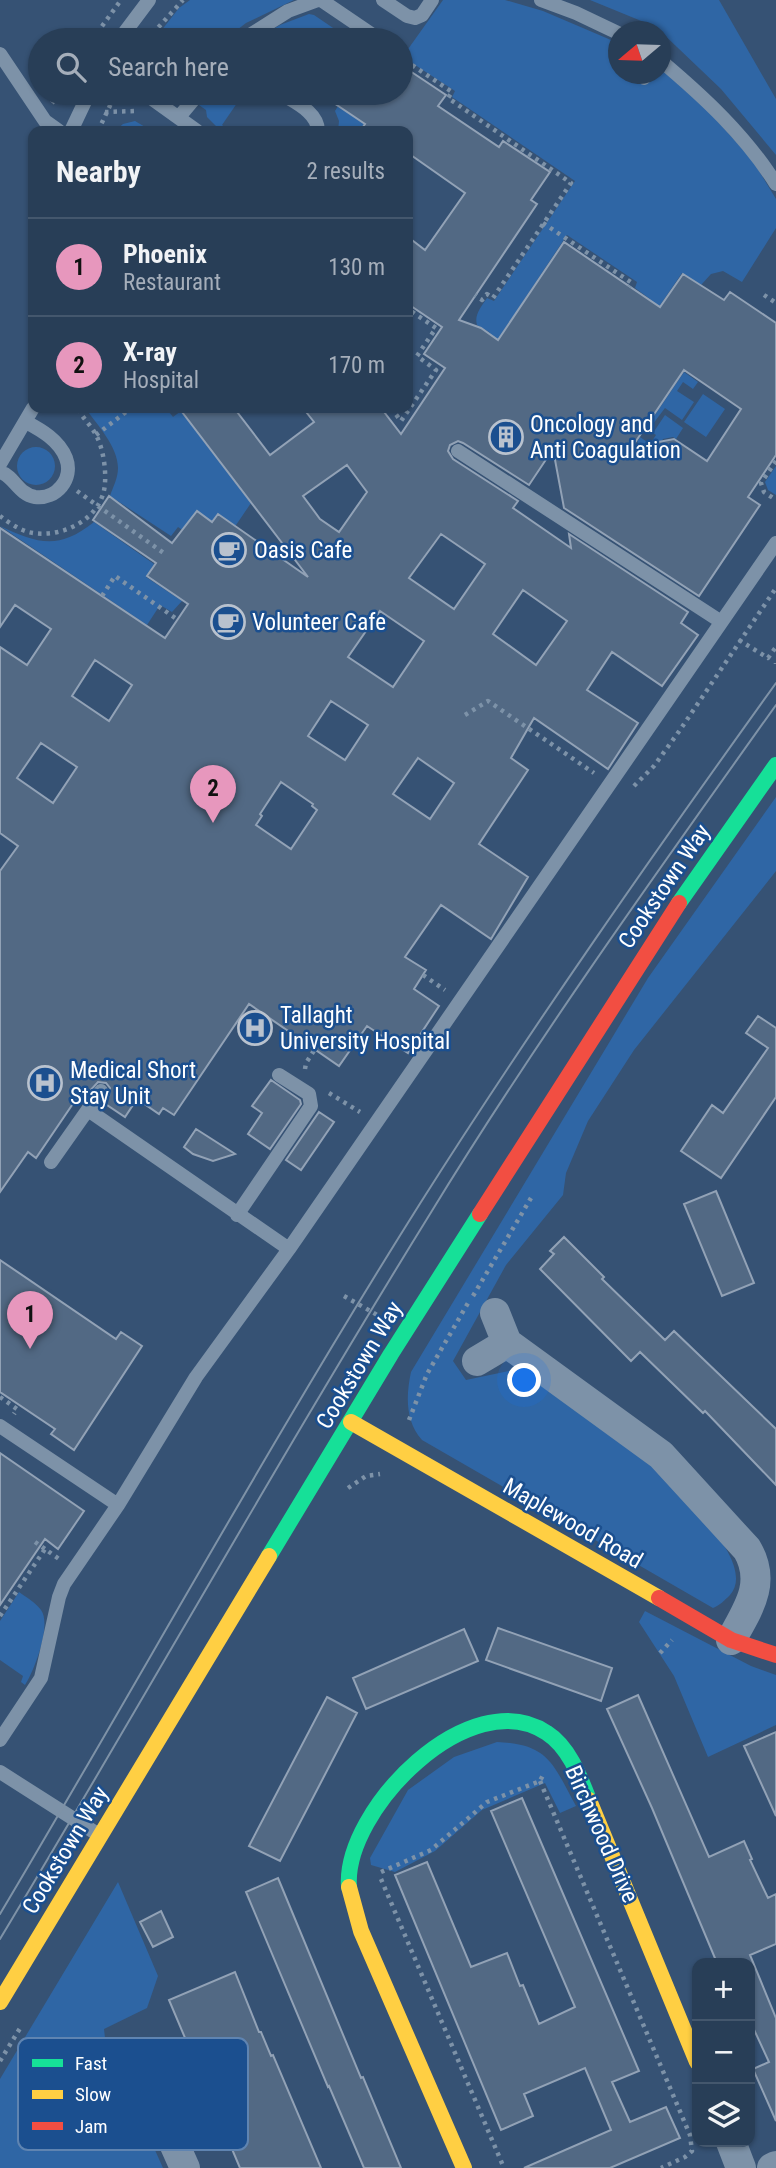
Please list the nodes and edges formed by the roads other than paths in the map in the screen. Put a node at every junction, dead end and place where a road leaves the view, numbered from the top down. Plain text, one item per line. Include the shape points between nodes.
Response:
1 (149, 0) edge
2 (320, 0) edge
3 (383, 0) edge
4 (432, 0) edge
5 (541, 0) edge
6 (128, 28) edge
7 (261, 28) edge
8 (362, 28) edge
9 (608, 28) edge
10 (0, 54) edge
11 (671, 70) edge
12 (28, 96) edge
13 (34, 105) edge
14 (83, 105) edge
15 (162, 105) edge
16 (189, 105) edge
17 (298, 105) edge
18 (179, 117) junction
19 (52, 126) edge
20 (73, 126) edge
21 (191, 126) edge
22 (318, 126) edge
23 (776, 184) edge
24 (30, 413) edge
25 (26, 422) junction
26 (458, 451) dead end
27 (0, 464) edge
28 (0, 472) edge
29 (776, 543) edge
30 (720, 621) junction
31 (776, 765) edge
32 (279, 1075) dead end
33 (101, 1091) dead end
34 (88, 1110) junction
35 (51, 1163) dead end
36 (237, 1215) junction
37 (289, 1250) junction
38 (495, 1313) dead end
39 (506, 1343) junction
40 (477, 1362) dead end
41 (351, 1422) junction
42 (0, 1426) edge
43 (118, 1505) junction
44 (731, 1640) junction
45 (776, 1656) edge
46 (0, 1740) edge
47 (0, 1772) edge
48 (100, 1835) junction
49 (0, 2002) edge
50 (692, 2050) edge
51 (733, 2147) edge
52 (177, 2150) edge
53 (185, 2168) edge
54 (464, 2168) edge
55 (741, 2168) edge

1 - 6 lane
2 - 7 lane via 288,11
2 - 8 lane
3 - 4 lane via 415,18
5 - 9 lane
10 - 12 lane
11 - 23 lane via 720,113
13 - 19 lane
14 - 20 lane
15 - 18 lane
16 - 18 lane
17 - 22 lane
18 - 21 lane
24 - 25 lane
25 - 27 lane
25 - 28 lane via 58,445 66,457 65,483 58,491 37,497 25,494
26 - 30 lane
29 - 30 lane
30 - 37 lane
31 - 41 street, Cookstown Way via 670,915
32 - 36 lane via 309,1094 311,1106
33 - 34 lane
34 - 35 lane
34 - 36 lane
36 - 37 lane
37 - 43 lane via 196,1377
38 - 39 street
39 - 40 street
39 - 44 street via 661,1455 747,1549 755,1563 757,1584
41 - 44 street, Maplewood Road
41 - 48 street, Cookstown Way
42 - 43 lane
43 - 46 lane via 64,1584 41,1678
44 - 45 street, Maplewood Road
47 - 48 lane
48 - 49 street, Cookstown Way
50 - 54 street, Birchwood Drive via 582,1782 565,1751 544,1731 520,1723 494,1721 448,1741 410,1765 394,1784 373,1816 349,1874 353,1908
51 - 55 street
52 - 53 street

